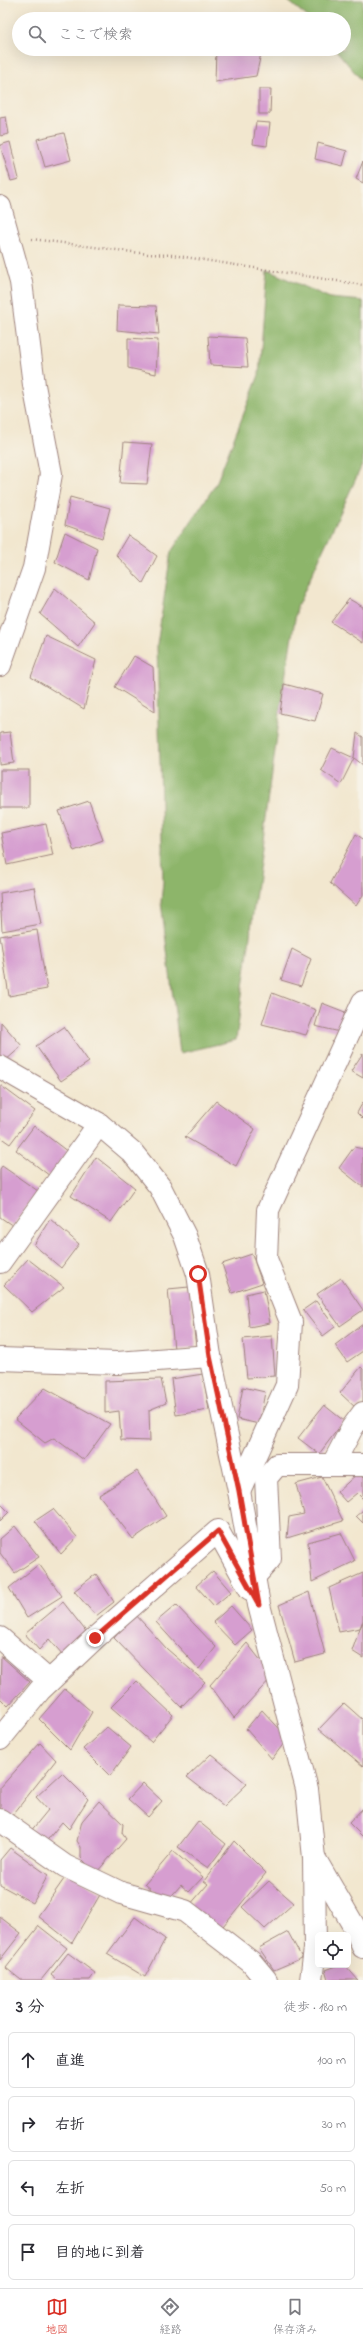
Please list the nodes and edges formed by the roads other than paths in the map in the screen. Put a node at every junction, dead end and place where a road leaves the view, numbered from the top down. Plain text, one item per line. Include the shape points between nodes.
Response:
1 (0, 207) edge
2 (0, 665) edge
3 (363, 1002) edge
4 (0, 1067) edge
5 (99, 1124) junction
6 (0, 1262) edge
7 (210, 1356) junction
8 (0, 1359) edge
9 (363, 1413) edge
10 (334, 1464) junction
11 (363, 1465) edge
12 (239, 1491) junction
13 (254, 1578) junction
14 (259, 1605) junction
15 (0, 1638) edge
16 (49, 1681) junction
17 (0, 1739) edge
18 (0, 1820) edge
19 (314, 1858) junction
20 (363, 1947) edge
21 (266, 1980) edge
22 (311, 1980) edge

1 - 2 street via 21,282 34,385 51,474 34,568
3 - 12 street via 268,1210 266,1259 291,1322 287,1385
4 - 5 street
5 - 6 street
5 - 7 street via 132,1152 160,1187 185,1236 198,1274
7 - 8 street via 117,1363
7 - 12 street
9 - 10 street via 352,1428
10 - 11 street
10 - 13 street via 278,1465 266,1478 270,1559
12 - 13 street
13 - 14 street
14 - 16 street via 218,1531
14 - 19 street via 307,1789
15 - 16 street
16 - 17 street
18 - 21 street via 65,1866 121,1893 185,1911 251,1962
19 - 20 street via 355,1928
19 - 22 street via 315,1949

